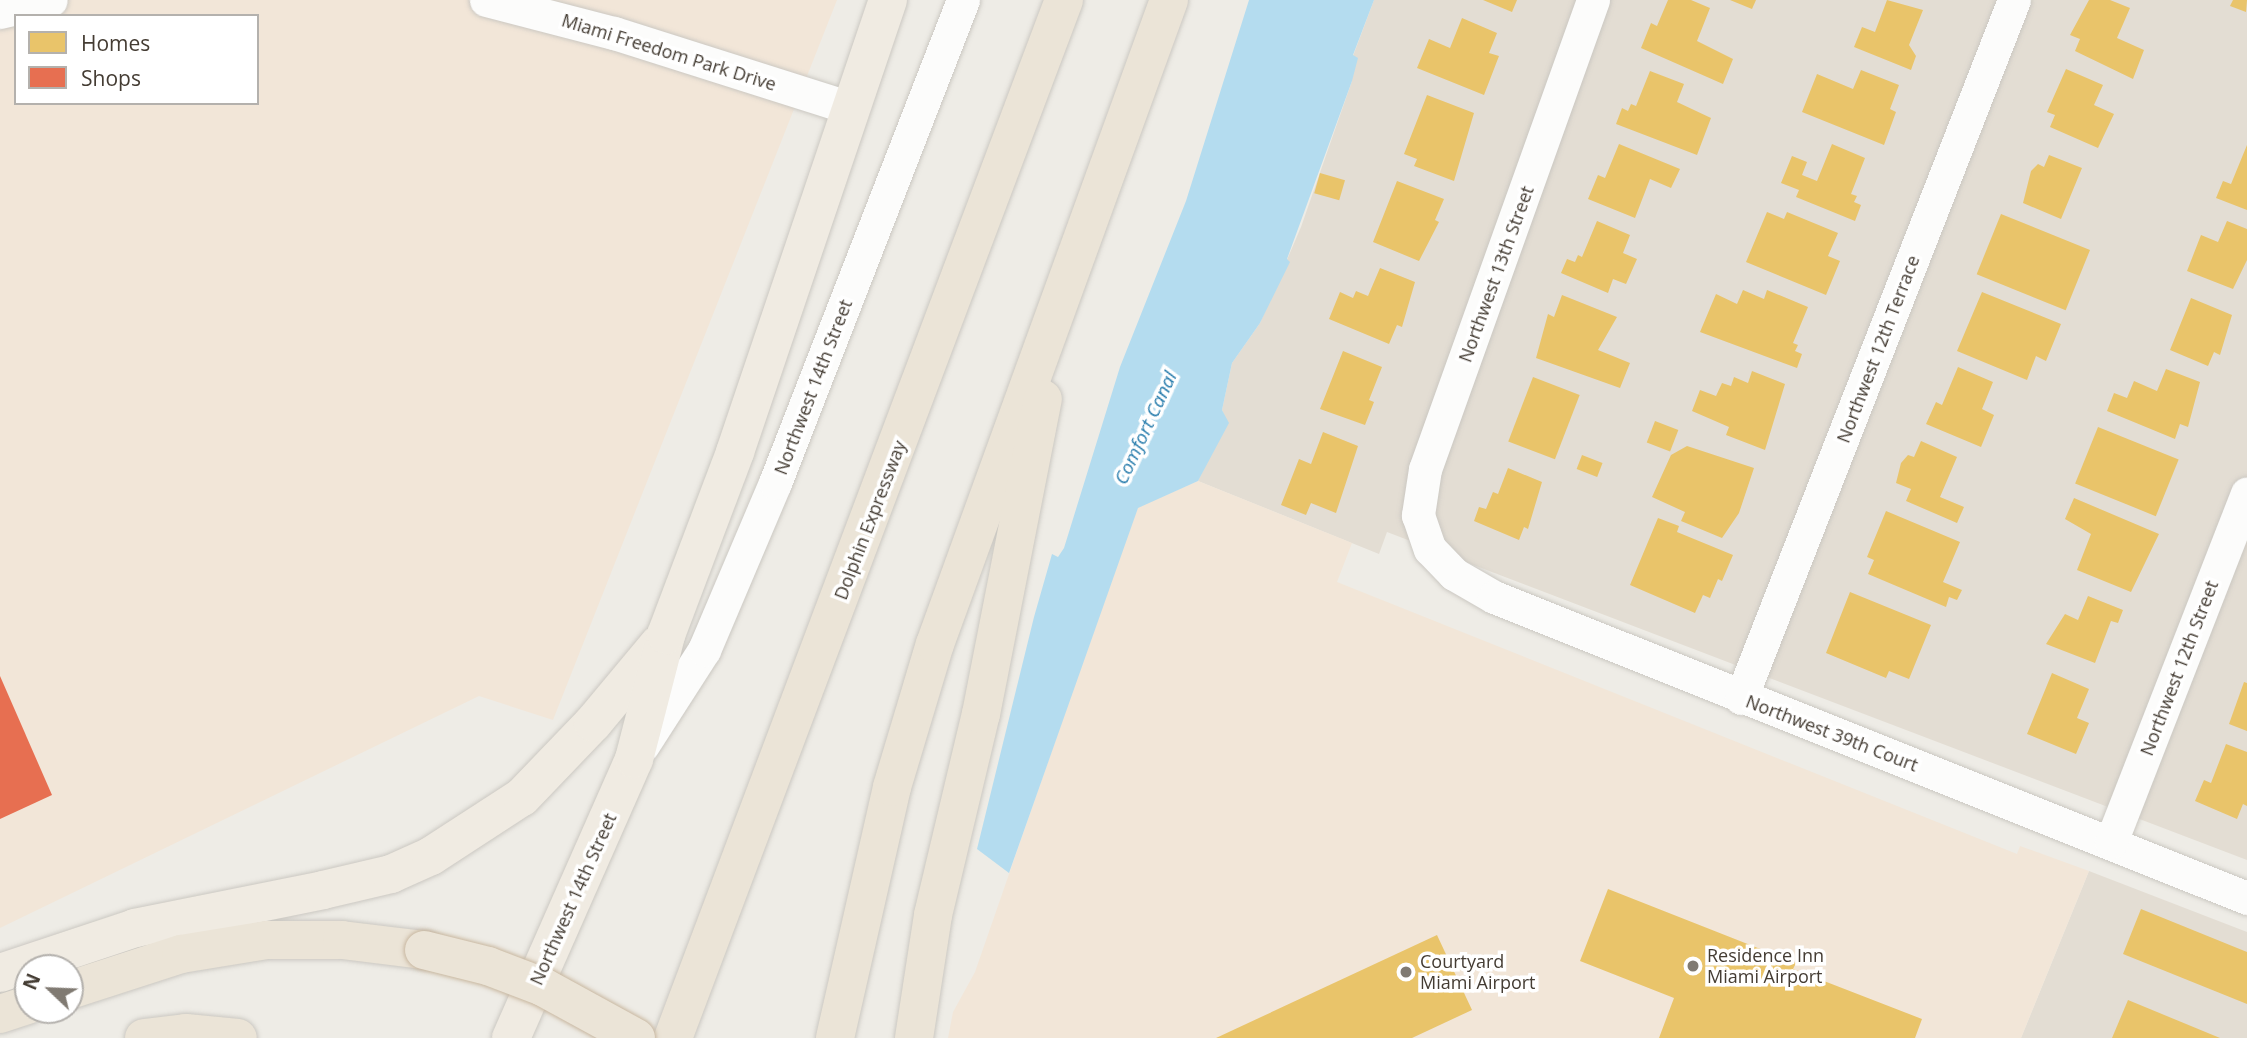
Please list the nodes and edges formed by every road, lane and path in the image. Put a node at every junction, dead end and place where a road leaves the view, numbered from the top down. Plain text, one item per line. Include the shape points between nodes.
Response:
1 (51, 0) edge
2 (486, 0) edge
3 (888, 0) edge
4 (963, 0) edge
5 (1064, 0) edge
6 (1169, 0) edge
7 (1593, 0) edge
8 (2014, 0) edge
9 (0, 12) edge
10 (851, 108) junction
11 (1067, 279) junction
12 (2247, 494) edge
13 (1430, 549) joint
14 (666, 635) junction
15 (1741, 698) junction
16 (634, 759) junction
17 (2111, 842) junction
18 (2247, 898) edge
19 (0, 973) edge
20 (84, 985) edge
21 (144, 1038) edge
22 (238, 1038) edge
23 (511, 1038) edge
24 (636, 1038) edge
25 (673, 1038) edge
26 (835, 1038) edge
27 (914, 1038) edge

1 - 9 street
2 - 10 street, Miami Freedom Park Drive via 614,33
3 - 10 main road, Northwest 14th Street
4 - 16 street, Northwest 14th Street via 705,650
5 - 25 highway, Dolphin Expressway
6 - 11 highway
7 - 13 street, Northwest 13th Street via 1425,469 1418,515
8 - 15 street, Northwest 12th Terrace
10 - 14 main road, Northwest 14th Street via 736,452
11 - 26 highway via 960,571 913,716 869,877
11 - 27 highway via 981,714 933,915
12 - 17 street, Northwest 12th Street
13 - 15 street, Northwest 39th Court via 1454,574 1494,597
14 - 16 main road, Northwest 14th Street
14 - 19 main road via 593,723 522,797 431,856 391,874 135,928
15 - 17 street, Northwest 39th Court
16 - 23 main road, Northwest 14th Street
17 - 18 street, Northwest 39th Court
20 - 24 highway, bridge via 181,954 267,940 342,940 467,959 543,987
21 - 22 highway via 186,1033

